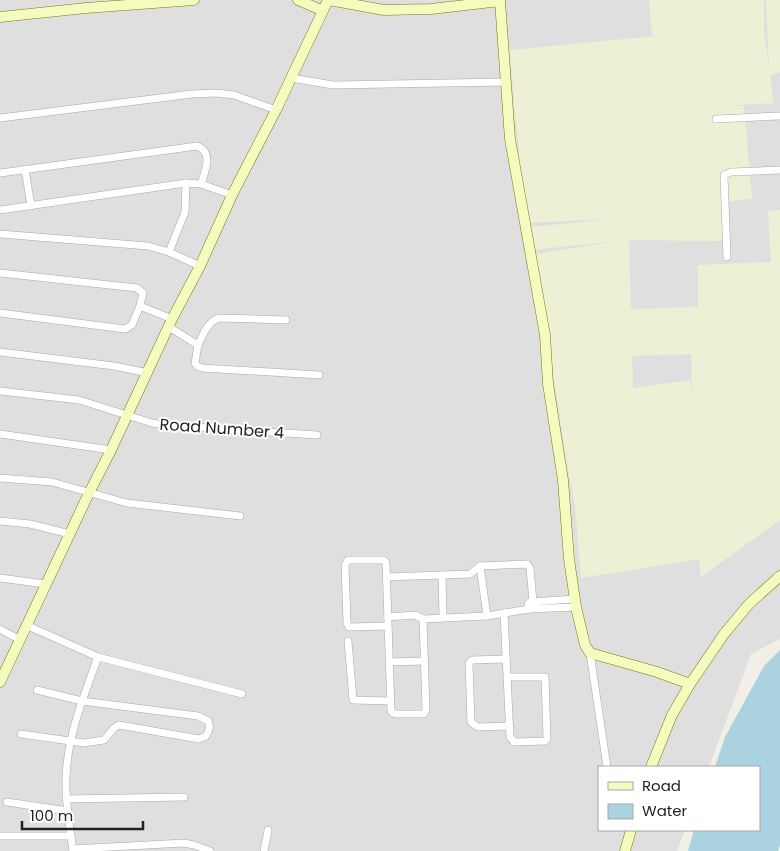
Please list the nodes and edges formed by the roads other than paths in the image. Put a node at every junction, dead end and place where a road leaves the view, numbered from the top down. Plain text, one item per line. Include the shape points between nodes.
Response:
1 (194, 0) edge
2 (298, 0) edge
3 (328, 0) edge
4 (502, 1) edge
5 (322, 10) junction
6 (0, 17) edge
7 (291, 78) junction
8 (506, 82) junction
9 (276, 110) junction
10 (780, 116) edge
11 (0, 118) edge
12 (716, 118) dead end
13 (25, 170) junction
14 (780, 170) edge
15 (0, 173) edge
16 (186, 183) junction
17 (201, 184) junction
18 (232, 195) junction
19 (31, 206) junction
20 (0, 210) edge
21 (0, 234) edge
22 (169, 252) junction
23 (727, 257) dead end
24 (200, 266) junction
25 (0, 273) edge
26 (140, 306) junction
27 (0, 313) edge
28 (286, 320) dead end
29 (170, 323) junction
30 (198, 345) junction
31 (0, 352) edge
32 (148, 373) junction
33 (319, 375) dead end
34 (0, 391) edge
35 (128, 415) junction
36 (0, 434) edge
37 (317, 435) dead end
38 (112, 450) junction
39 (0, 478) edge
40 (89, 493) junction
41 (240, 516) dead end
42 (0, 521) edge
43 (70, 534) junction
44 (480, 566) junction
45 (442, 575) junction
46 (780, 576) edge
47 (386, 577) junction
48 (0, 578) edge
49 (46, 584) junction
50 (533, 602) junction
51 (576, 603) junction
52 (528, 609) junction
53 (504, 612) junction
54 (487, 616) junction
55 (388, 617) junction
56 (443, 618) junction
57 (423, 619) junction
58 (26, 625) junction
59 (388, 626) junction
60 (0, 629) edge
61 (20, 640) junction
62 (348, 641) dead end
63 (590, 653) junction
64 (98, 657) junction
65 (506, 659) junction
66 (425, 661) junction
67 (389, 662) junction
68 (506, 677) junction
69 (0, 682) edge
70 (690, 684) junction
71 (37, 690) dead end
72 (242, 694) dead end
73 (82, 701) junction
74 (391, 701) junction
75 (509, 726) junction
76 (22, 734) dead end
77 (70, 741) junction
78 (608, 766) edge
79 (652, 766) edge
80 (184, 797) dead end
81 (66, 799) junction
82 (7, 802) dead end
83 (68, 811) junction
84 (268, 830) dead end
85 (630, 831) edge
86 (0, 836) edge
87 (71, 836) junction
88 (73, 850) edge
89 (210, 851) edge
90 (264, 851) edge
91 (625, 851) edge

1 - 6 street
2 - 5 street
3 - 4 street via 384,10 431,9
3 - 5 street
4 - 8 street
5 - 7 street
7 - 8 street via 333,86
7 - 9 street
8 - 51 street via 510,139 545,336 548,384 564,480 569,559
9 - 11 street via 234,95 216,93
9 - 18 street
10 - 12 street
13 - 15 street
13 - 17 street via 197,146 207,155
13 - 19 street
14 - 23 street via 724,175
16 - 17 street
16 - 19 street
16 - 22 street via 185,212
17 - 18 street
18 - 24 street
19 - 20 street
21 - 22 street via 148,246
22 - 24 street
24 - 29 street
25 - 26 street via 137,288 143,293
26 - 27 street via 132,325 125,329
26 - 29 street
28 - 30 street via 219,318 210,323
29 - 30 street
29 - 32 street
30 - 33 street via 195,363 202,368
31 - 32 street
32 - 35 street
34 - 35 street, Road Number 4 via 79,400
35 - 37 street, Road Number 4 via 163,425
35 - 38 street
36 - 38 street
38 - 40 street
39 - 40 street via 52,482
40 - 41 street via 127,503
40 - 43 street
42 - 43 street
43 - 49 street
44 - 45 street via 470,574
44 - 50 street via 527,564
44 - 54 street
45 - 47 street
45 - 56 street
46 - 70 street via 749,604 724,634
47 - 55 street
47 - 59 street via 386,563 382,559 345,562 349,627
48 - 49 street
49 - 58 street
50 - 51 street
50 - 52 street via 528,603
51 - 52 street
51 - 63 street via 585,646
52 - 53 street
53 - 54 street
53 - 65 street
54 - 56 street
55 - 57 street via 416,615
55 - 59 street
56 - 57 street
57 - 66 street
58 - 61 street
58 - 64 street
59 - 67 street
60 - 61 street
61 - 69 street
62 - 74 street via 352,699
63 - 70 street
63 - 78 street
64 - 72 street
64 - 73 street
65 - 68 street
65 - 75 street via 472,660 469,663 471,722 479,727
66 - 67 street
66 - 74 street via 425,713 393,714
67 - 74 street
68 - 75 street
68 - 75 street via 545,677 547,739 543,742 514,742
70 - 79 street via 672,715
71 - 73 street
73 - 77 street
73 - 77 street via 198,716 208,721 209,730 199,739 119,725 104,740
76 - 77 street
77 - 81 street
80 - 81 street
81 - 83 street
82 - 83 street
83 - 87 street
84 - 90 street
85 - 91 street
86 - 87 street
87 - 88 street
88 - 89 street via 184,843

